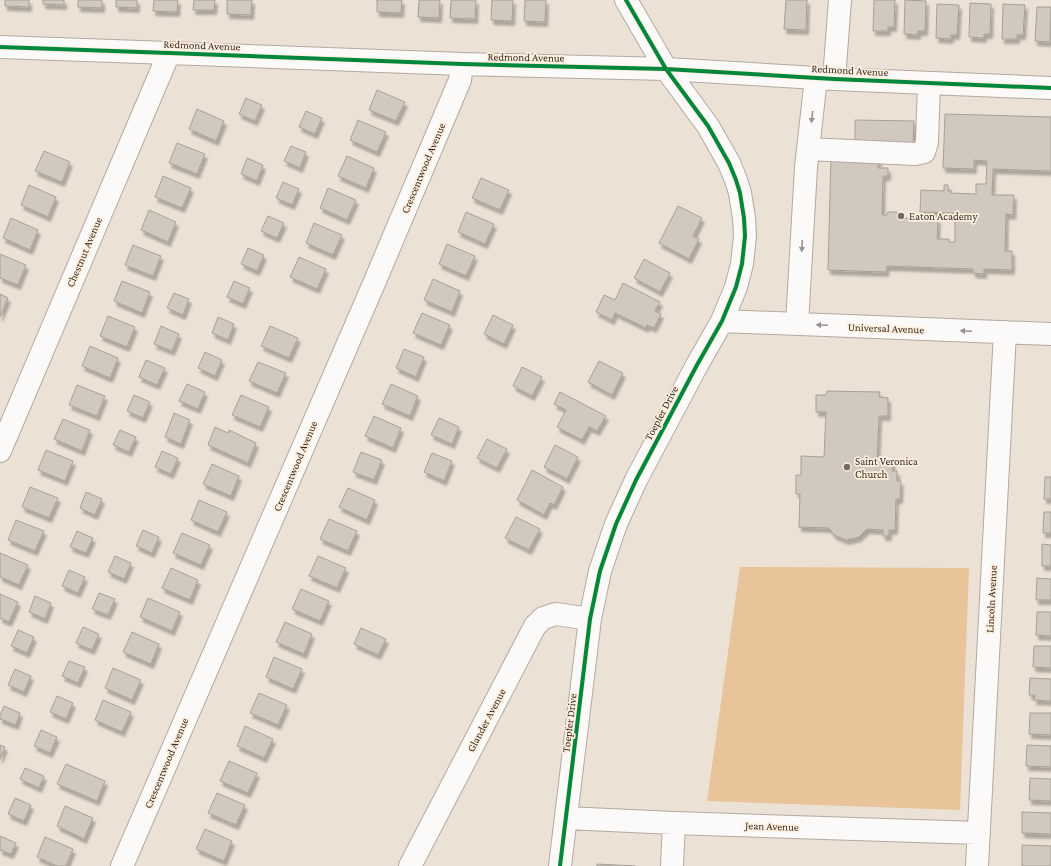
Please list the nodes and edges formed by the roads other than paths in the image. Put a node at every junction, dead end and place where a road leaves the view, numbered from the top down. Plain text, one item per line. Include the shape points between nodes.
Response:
1 (626, 0) edge
2 (840, 0) edge
3 (0, 47) edge
4 (169, 53) junction
5 (462, 64) junction
6 (666, 69) junction
7 (825, 78) junction
8 (929, 83) junction
9 (1051, 88) edge
10 (808, 149) junction
11 (722, 321) junction
12 (797, 324) junction
13 (1005, 332) junction
14 (1051, 334) edge
15 (0, 451) edge
16 (590, 619) junction
17 (566, 818) junction
18 (674, 823) junction
19 (979, 833) junction
20 (122, 866) edge
21 (410, 866) edge
22 (560, 866) edge
23 (672, 866) edge
24 (978, 866) edge

1 - 6 street, Toepfer Drive
2 - 7 street
3 - 4 street, Redmond Avenue
4 - 5 street, Redmond Avenue
4 - 15 street, Chestnut Avenue
5 - 6 street, Redmond Avenue
5 - 20 street, Crescentwood Avenue via 460,80 372,288
6 - 7 street, Redmond Avenue
6 - 11 street, Toepfer Drive via 708,126 729,163 740,193 745,236 742,264
7 - 8 street, Redmond Avenue
7 -> 10 street
8 - 9 street, Redmond Avenue
8 - 10 street via 927,142 924,152 915,154
10 -> 12 street
11 - 12 street, Universal Avenue
11 - 16 street, Toepfer Drive via 636,480 616,524 600,571
13 -> 12 street, Universal Avenue
13 - 14 street, Universal Avenue
13 - 19 street, Lincoln Avenue
16 - 17 street, Toepfer Drive
16 - 21 street, Glander Avenue via 556,614 543,618 535,626
17 - 18 street, Jean Avenue
17 - 22 street, Toepfer Drive
18 - 19 street, Jean Avenue
18 - 23 street
19 - 24 street, Lincoln Avenue

